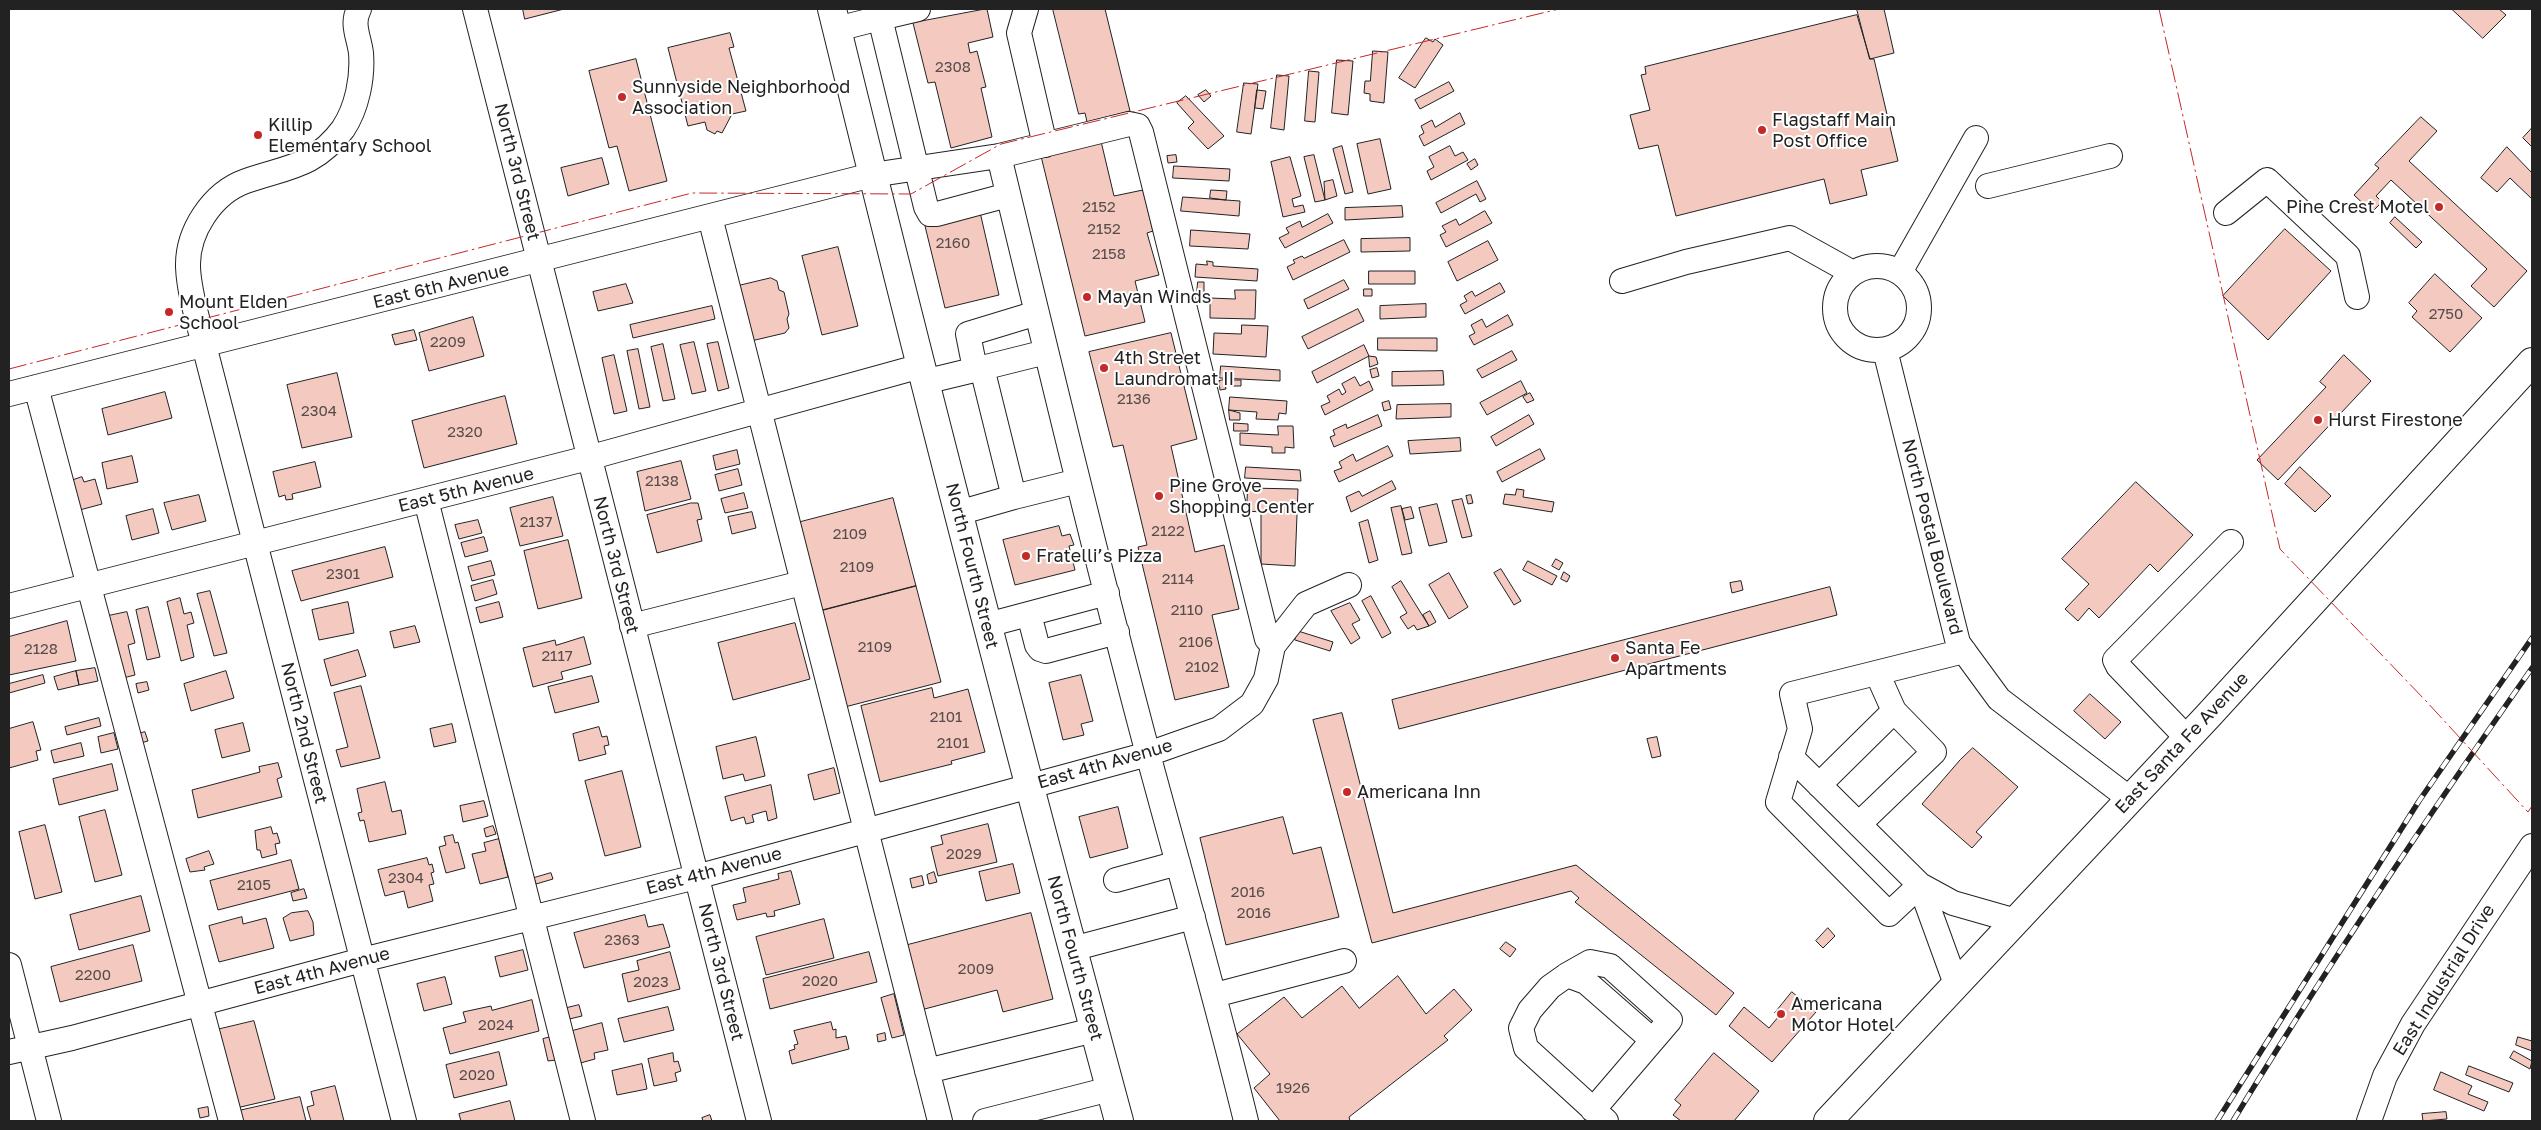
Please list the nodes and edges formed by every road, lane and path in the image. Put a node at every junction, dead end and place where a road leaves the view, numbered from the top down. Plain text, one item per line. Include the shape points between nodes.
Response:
1 (359, 9) edge
2 (475, 9) edge
3 (918, 9) edge
4 (1026, 9) edge
5 (879, 13) edge
6 (835, 19) edge
7 (1976, 138) dead end
8 (1045, 146) junction
9 (999, 156) junction
10 (2110, 156) dead end
11 (917, 168) junction
12 (872, 175) junction
13 (1988, 186) dead end
14 (1008, 195) junction
15 (2226, 213) dead end
16 (710, 217) junction
17 (540, 261) junction
18 (1900, 272) junction
19 (1853, 273) junction
20 (1622, 281) dead end
21 (2357, 297) dead end
22 (1037, 313) junction
23 (204, 345) junction
24 (1885, 350) junction
25 (1046, 352) junction
26 (2532, 362) edge
27 (978, 369) junction
28 (923, 374) junction
29 (36, 387) junction
30 (9, 394) edge
31 (758, 411) junction
32 (588, 458) junction
33 (1078, 481) junction
34 (1014, 497) junction
35 (426, 500) junction
36 (958, 513) junction
37 (2231, 542) dead end
38 (255, 544) junction
39 (802, 583) junction
40 (1350, 585) dead end
41 (87, 586) junction
42 (1107, 593) junction
43 (9, 606) edge
44 (1029, 614) junction
45 (987, 625) junction
46 (632, 626) junction
47 (1117, 632) junction
48 (1273, 646) junction
49 (1964, 651) junction
50 (1877, 672) junction
51 (1894, 711) junction
52 (2187, 738) junction
53 (1148, 754) junction
54 (1791, 757) junction
55 (1819, 785) junction
56 (1029, 787) junction
57 (2130, 800) junction
58 (1858, 824) junction
59 (866, 831) junction
60 (2532, 846) edge
61 (1178, 863) junction
62 (696, 877) junction
63 (1116, 880) dead end
64 (1920, 885) junction
65 (1193, 916) junction
66 (530, 918) junction
67 (2016, 921) junction
68 (1072, 949) junction
69 (362, 960) junction
70 (1344, 961) dead end
71 (9, 965) edge
72 (1956, 984) junction
73 (1215, 995) junction
74 (200, 1004) junction
75 (1094, 1030) junction
76 (20, 1050) edge
77 (928, 1071) junction
78 (1110, 1089) junction
79 (1600, 1115) edge
80 (49, 1121) edge
81 (231, 1121) edge
82 (404, 1121) edge
83 (583, 1121) edge
84 (759, 1121) edge
85 (940, 1121) edge
86 (985, 1121) edge
87 (1119, 1121) edge
88 (1246, 1121) edge
89 (1828, 1121) edge
90 (2369, 1121) edge

1 - 23 street, North 2nd Street via 355,23 362,70 358,96 343,128 331,143 304,163 244,181 230,189 202,218 189,251 188,268
2 - 17 street, North 3rd Street
3 - 5 street
4 - 8 street via 1019,33
5 - 6 street
5 - 11 street
6 - 12 main road, North Fourth Street
7 - 18 street
8 - 9 street, East 6th Avenue
8 - 48 street, East 6th Avenue via 1129,124 1138,126 1141,132 1267,639
9 - 11 street, East 6th Avenue
9 - 14 street
10 - 13 street
11 - 12 street, East 6th Avenue
11 - 14 street via 930,214
12 - 16 street, East 6th Avenue
12 - 28 main road, North Fourth Street
14 - 22 street
15 - 21 street via 2267,180 2348,256
16 - 17 street, East 6th Avenue
16 - 31 street
17 - 23 street, East 6th Avenue
17 - 32 street, North 3rd Street
18 - 19 street via 1877,265
18 - 24 street via 1911,282 1920,308 1910,335
19 - 20 street via 1790,238 1686,262
19 - 24 street via 1842,283 1836,296 1837,324 1845,337 1857,346
22 - 25 street
22 - 27 street via 968,334
23 - 29 street, East 6th Avenue
23 - 38 street, North 2nd Street
24 - 49 street, North Postal Boulevard via 1958,643
25 - 27 street, East 5th Avenue
25 - 33 street
26 - 52 main road, East Santa Fe Avenue
27 - 28 street, East 5th Avenue
27 - 34 street
28 - 31 street, East 5th Avenue
28 - 36 main road, North Fourth Street
29 - 30 street, East 6th Avenue
29 - 41 street
31 - 32 street, East 5th Avenue
31 - 39 street
32 - 35 street, East 5th Avenue
32 - 46 street, North 3rd Street
33 - 34 street
33 - 42 street
34 - 36 street
35 - 38 street, East 5th Avenue
35 - 66 street
36 - 45 main road, North Fourth Street
37 - 52 street via 2116,660 2118,666
38 - 41 street, East 5th Avenue
38 - 69 street, North 2nd Street
39 - 46 street
39 - 59 street
40 - 48 street, East 4th Avenue via 1306,604
41 - 43 street, East 5th Avenue
41 - 74 street
42 - 44 street
42 - 47 street
44 - 45 street
44 - 47 street via 1038,645 1046,651
45 - 56 main road, North Fourth Street
46 - 62 street, North 3rd Street
47 - 53 street
48 - 53 street, East 4th Avenue via 1266,679 1252,704 1218,729
49 - 50 street
49 - 57 street, North Postal Boulevard via 1999,699
50 - 51 street
50 - 54 street via 1792,694 1800,729
51 - 55 street
51 - 58 street via 1934,752
52 - 57 main road, East Santa Fe Avenue
53 - 56 street, East 4th Avenue
53 - 61 street
54 - 55 street
54 - 64 street via 1778,802 1890,914
55 - 58 street
56 - 59 street, East 4th Avenue
56 - 68 main road, North Fourth Street
57 - 67 main road, East Santa Fe Avenue
58 - 64 street
59 - 62 street, East 4th Avenue
59 - 77 street
60 - 90 street, East Industrial Drive via 2413,1024 2385,1076
61 - 63 street
61 - 65 street
62 - 66 street, East 4th Avenue
62 - 84 street, North 3rd Street
64 - 67 street via 1954,903
64 - 72 street
65 - 68 street
65 - 73 street
66 - 69 street, East 4th Avenue
66 - 83 street
67 - 72 main road, East Santa Fe Avenue
68 - 75 main road, North Fourth Street
69 - 74 street, East 4th Avenue
69 - 82 street, North 2nd Street
70 - 73 street
71 - 76 street
72 - 89 main road, East Santa Fe Avenue
73 - 88 street
74 - 76 street, East 4th Avenue
74 - 81 street
75 - 77 street
75 - 78 main road, North Fourth Street
76 - 80 street
77 - 85 street
78 - 86 street
78 - 87 main road, North Fourth Street
79 - 79 street via 1526,1048 1521,1028 1530,1010 1550,987 1590,962 1610,966 1670,1020 1651,1039

